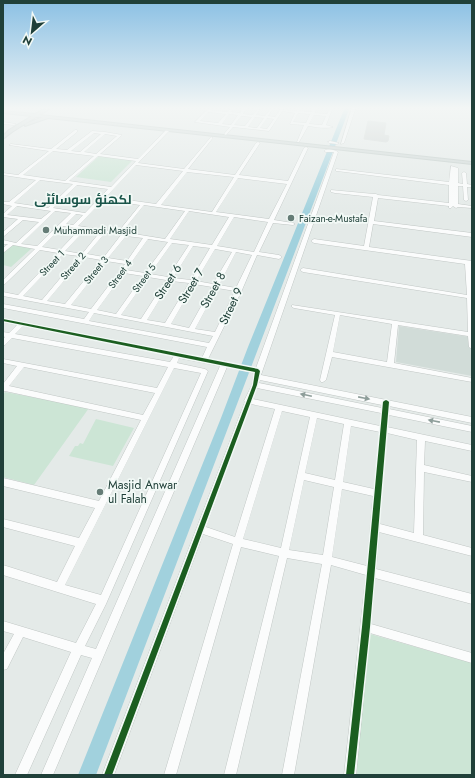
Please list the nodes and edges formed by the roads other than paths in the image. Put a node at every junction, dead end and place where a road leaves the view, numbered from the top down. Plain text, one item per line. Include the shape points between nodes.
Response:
1 (60, 143) edge
2 (78, 143) edge
3 (93, 143) edge
4 (111, 143) edge
5 (155, 143) edge
6 (206, 143) edge
7 (258, 143) dead end
8 (301, 143) edge
9 (308, 143) edge
10 (11, 145) dead end
11 (328, 146) junction
12 (306, 148) dead end
13 (335, 148) junction
14 (52, 150) junction
15 (68, 151) junction
16 (81, 153) junction
17 (98, 155) junction
18 (139, 160) junction
19 (472, 162) edge
20 (135, 164) junction
21 (184, 170) junction
22 (337, 170) dead end
23 (3, 174) edge
24 (19, 176) junction
25 (237, 176) junction
26 (39, 179) junction
27 (66, 182) junction
28 (290, 183) junction
29 (76, 184) junction
30 (454, 184) junction
31 (465, 186) junction
32 (472, 186) edge
33 (111, 188) junction
34 (375, 196) junction
35 (102, 198) junction
36 (456, 199) junction
37 (466, 200) junction
38 (472, 201) edge
39 (3, 203) edge
40 (10, 204) junction
41 (16, 204) junction
42 (143, 204) junction
43 (157, 206) junction
44 (454, 206) junction
45 (52, 209) junction
46 (472, 209) edge
47 (188, 210) junction
48 (74, 213) junction
49 (214, 213) junction
50 (86, 214) junction
51 (3, 216) edge
52 (232, 216) junction
53 (22, 218) junction
54 (42, 221) junction
55 (271, 221) junction
56 (371, 222) junction
57 (293, 224) dead end
58 (62, 225) junction
59 (75, 226) junction
60 (84, 228) junction
61 (104, 231) junction
62 (119, 233) junction
63 (125, 234) junction
64 (3, 235) edge
65 (472, 235) edge
66 (148, 237) junction
67 (169, 240) junction
68 (314, 241) dead end
69 (3, 242) edge
70 (10, 244) junction
71 (192, 244) junction
72 (17, 245) junction
73 (214, 247) junction
74 (39, 248) junction
75 (366, 248) junction
76 (234, 250) junction
77 (3, 251) edge
78 (62, 252) junction
79 (256, 253) junction
80 (83, 255) junction
81 (279, 257) dead end
82 (105, 259) junction
83 (470, 262) edge
84 (129, 263) junction
85 (303, 270) dead end
86 (123, 271) junction
87 (146, 274) junction
88 (170, 278) junction
89 (193, 282) junction
90 (3, 284) edge
91 (215, 286) junction
92 (238, 290) junction
93 (3, 294) edge
94 (470, 296) junction
95 (19, 297) junction
96 (42, 302) junction
97 (3, 306) edge
98 (67, 306) junction
99 (294, 306) dead end
100 (93, 311) junction
101 (338, 313) junction
102 (117, 316) junction
103 (3, 320) edge
104 (143, 321) junction
105 (85, 322) junction
106 (395, 322) junction
107 (21, 324) junction
108 (167, 325) junction
109 (191, 330) junction
110 (6, 335) edge
111 (217, 335) junction
112 (472, 335) edge
113 (3, 343) edge
114 (212, 346) junction
115 (472, 347) edge
116 (178, 354) junction
117 (329, 354) junction
118 (205, 359) junction
119 (3, 361) edge
120 (225, 363) junction
121 (173, 364) junction
122 (22, 365) junction
123 (390, 365) junction
124 (256, 375) junction
125 (323, 380) dead end
126 (472, 380) edge
127 (3, 388) edge
128 (160, 391) junction
129 (248, 401) junction
130 (386, 407) junction
131 (279, 408) junction
132 (314, 415) junction
133 (146, 418) junction
134 (472, 420) edge
135 (348, 422) junction
136 (472, 429) edge
137 (383, 430) junction
138 (421, 438) junction
139 (472, 448) edge
140 (421, 468) junction
141 (301, 476) junction
142 (472, 479) edge
143 (3, 482) edge
144 (339, 484) junction
145 (378, 493) junction
146 (100, 505) junction
147 (3, 523) edge
148 (376, 527) junction
149 (201, 529) junction
150 (418, 538) junction
151 (238, 542) junction
152 (81, 543) junction
153 (472, 552) edge
154 (284, 553) junction
155 (327, 560) junction
156 (3, 570) edge
157 (370, 571) junction
158 (59, 587) junction
159 (472, 599) edge
160 (102, 601) junction
161 (3, 626) edge
162 (366, 627) junction
163 (21, 631) junction
164 (78, 649) junction
165 (99, 655) junction
166 (472, 658) edge
167 (3, 665) edge
168 (21, 775) edge
169 (47, 775) edge
170 (108, 775) edge
171 (170, 775) edge
172 (230, 775) edge
173 (288, 775) edge
174 (350, 775) edge

1 - 14 street
2 - 15 street
3 - 16 street
4 - 17 street
5 - 18 street
6 - 21 street
7 - 25 street
8 - 11 main road
9 - 11 main road
10 - 14 street
11 - 13 main road
12 - 28 street, Street 9
13 - 19 main road
13 - 19 main road via 371,148
13 - 124 street
14 - 15 street
14 - 24 street
15 - 16 street
16 - 17 street
17 - 18 street
17 - 27 street
18 - 20 street
20 - 21 street
20 - 33 street
21 - 25 street
21 - 43 street
22 - 30 street
23 - 24 street
24 - 26 street
25 - 28 street
25 - 49 street
26 - 27 street
26 - 40 street
27 - 29 street
28 - 55 street, Street 9
29 - 33 street
29 - 45 street
30 - 31 street
30 - 31 street via 451,167 456,168 456,172 466,173
30 - 36 street
30 - 44 street
31 - 32 street
31 - 37 street
33 - 35 street
34 - 34 street via 333,192 336,190
34 - 44 street
34 - 56 street
35 - 42 street
35 - 50 street
36 - 37 street
36 - 44 street
37 - 38 street
39 - 40 street
40 - 41 street
41 - 45 street
41 - 51 street
42 - 43 street
42 - 62 street
43 - 47 street
44 - 46 street
45 - 48 street
45 - 54 street
47 - 49 street
47 - 67 street, Street 5
48 - 50 street
48 - 58 street
49 - 52 street
50 - 59 street
51 - 53 street
52 - 55 street
52 - 73 street, Street 7
53 - 54 street
53 - 64 street
54 - 72 street
55 - 57 street
55 - 79 street, Street 9
56 - 65 street
56 - 75 street
58 - 59 street
58 - 74 street
59 - 60 street
60 - 61 street
60 - 78 street, Street 1
61 - 62 street
61 - 80 street, Street 2
62 - 63 street
63 - 66 street
63 - 82 street, Street 3
66 - 67 street
66 - 84 street, Street 4
67 - 71 street
67 - 87 street, Street 5
68 - 75 street
69 - 70 street
70 - 72 street
70 - 77 street
71 - 73 street
71 - 88 street, Street 6
72 - 74 street
73 - 76 street
73 - 89 street, Street 7
74 - 78 street
74 - 90 street
75 - 83 street
76 - 79 street
76 - 91 street, Street 8
78 - 80 street
78 - 95 street, Street 1
79 - 81 street
79 - 92 street, Street 9
80 - 82 street
80 - 96 street, Street 2
82 - 84 street
82 - 98 street, Street 3
83 - 94 street
84 - 86 street, Street 4
85 - 94 street
86 - 87 street
86 - 100 street, Street 4
87 - 88 street
87 - 102 street, Street 5
88 - 89 street
88 - 104 street, Street 6
89 - 91 street
89 - 108 street, Street 7
91 - 92 street
91 - 109 street, Street 8
92 - 111 street, Street 9
93 - 95 street
94 - 112 street
95 - 96 street
96 - 98 street
97 - 105 street
98 - 100 street
99 - 101 street
100 - 102 street
100 - 105 street, Street 4
101 - 106 street
101 - 117 street
102 - 104 street
103 - 107 street
104 - 108 street
105 - 114 street
106 - 112 street
106 - 123 street
107 - 110 street
107 - 116 street
108 - 109 street
109 - 111 street
110 - 113 street
110 - 121 street
111 - 114 street, Street 9
112 - 115 street
114 - 118 street, Street 9
116 - 118 street
116 - 121 street
117 - 123 street
117 - 125 street
118 - 120 street
119 - 122 street
120 - 124 street
120 - 165 street
121 - 128 street
121 - 160 street via 205,371
122 - 127 street
122 - 128 street
123 - 126 street
124 - 129 street
124 - 130 street
127 - 133 street
128 - 133 street
129 - 131 street
129 - 149 street
130 - 134 street
136 -> 130 street
130 - 137 street
131 - 132 street
131 - 151 street
132 - 135 street
132 - 141 street
133 - 146 street
135 - 137 street
135 - 144 street
137 - 138 street
137 - 145 street
138 - 139 street
138 - 140 street
140 - 142 street
140 - 150 street
141 - 144 street
141 - 154 street
143 - 146 street
144 - 145 street
144 - 155 street
145 - 148 street
146 - 152 street
147 - 152 street
148 - 150 street
148 - 157 street
149 - 151 street
149 - 170 street
150 - 153 street
151 - 154 street
151 - 171 street
152 - 158 street
154 - 155 street
154 - 172 street
155 - 157 street
155 - 173 street
156 - 158 street
157 - 159 street
157 - 162 street
158 - 160 street
160 - 164 street
161 - 163 street
162 - 166 street
162 - 174 street
163 - 164 street
163 - 167 street
164 - 165 street
164 - 168 street
165 - 169 street

